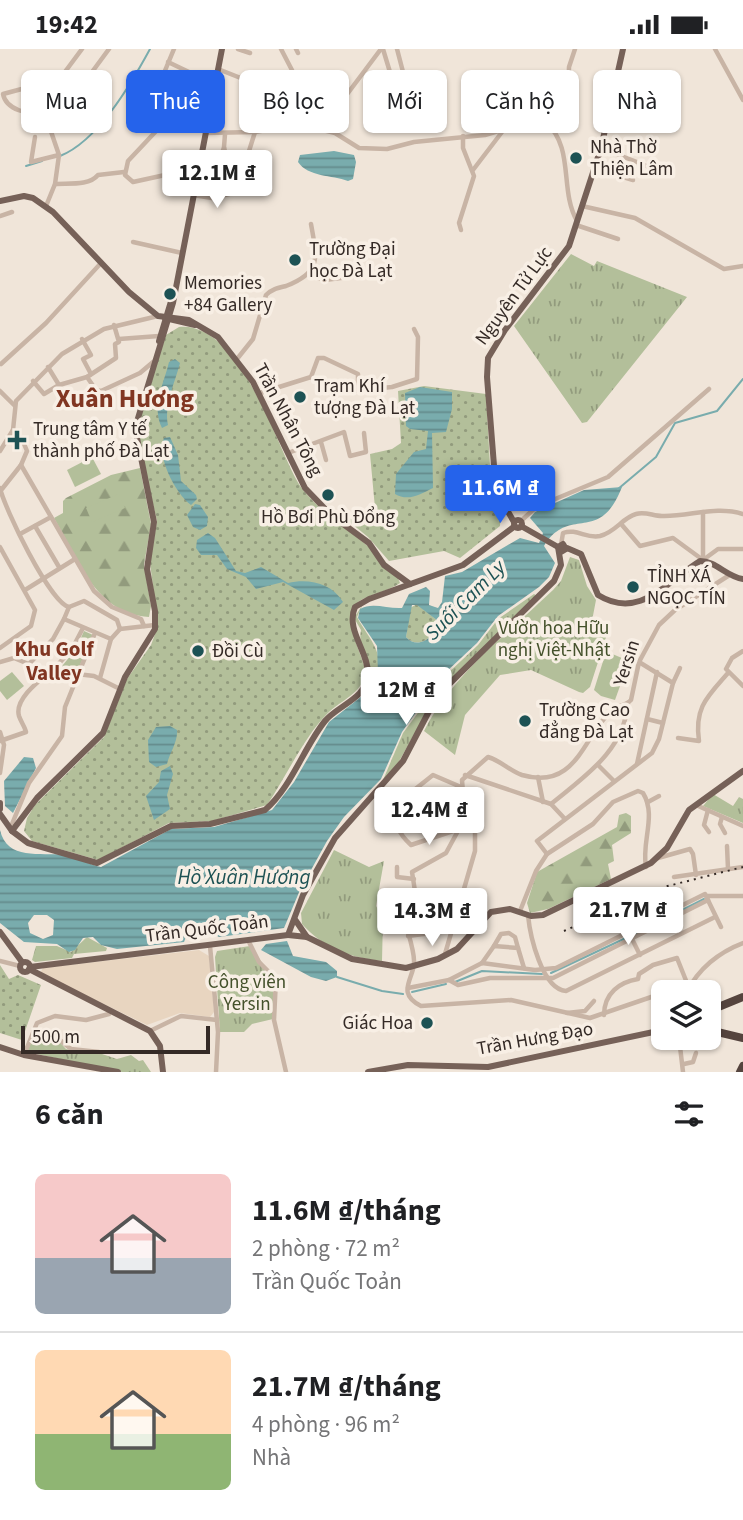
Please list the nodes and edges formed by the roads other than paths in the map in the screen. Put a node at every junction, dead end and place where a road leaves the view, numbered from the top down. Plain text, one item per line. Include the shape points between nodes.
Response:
1 (82, 49) edge
2 (109, 49) edge
3 (174, 49) edge
4 (222, 49) edge
5 (238, 49) edge
6 (281, 49) edge
7 (382, 49) edge
8 (397, 49) edge
9 (575, 49) edge
10 (623, 49) edge
11 (715, 49) edge
12 (250, 53) dead end
13 (168, 62) junction
14 (217, 68) joint
15 (67, 70) edge
16 (94, 70) edge
17 (185, 70) edge
18 (292, 70) edge
19 (389, 70) edge
20 (402, 70) edge
21 (569, 70) edge
22 (239, 77) edge
23 (21, 89) edge
24 (349, 92) edge
25 (743, 100) edge
26 (21, 110) edge
27 (52, 133) edge
28 (204, 133) joint
29 (240, 133) edge
30 (255, 133) edge
31 (331, 133) edge
32 (487, 133) edge
33 (501, 133) edge
34 (557, 133) edge
35 (225, 134) junction
36 (463, 136) junction
37 (35, 137) dead end
38 (224, 147) junction
39 (601, 148) junction
40 (59, 155) junction
41 (646, 166) dead end
42 (594, 168) junction
43 (473, 170) junction
44 (124, 172) junction
45 (230, 173) junction
46 (633, 180) dead end
47 (55, 184) junction
48 (194, 184) junction
49 (192, 195) junction
50 (212, 198) junction
51 (0, 201) edge
52 (46, 206) junction
53 (582, 206) junction
54 (12, 212) dead end
55 (0, 216) edge
56 (577, 223) junction
57 (311, 224) dead end
58 (461, 230) dead end
59 (618, 239) dead end
60 (133, 242) dead end
61 (182, 253) junction
62 (101, 263) junction
63 (743, 266) edge
64 (308, 275) junction
65 (356, 276) dead end
66 (165, 317) junction
67 (114, 325) junction
68 (414, 329) dead end
69 (82, 339) junction
70 (119, 339) junction
71 (159, 339) junction
72 (237, 359) junction
73 (153, 362) junction
74 (1, 364) edge
75 (48, 367) junction
76 (89, 376) junction
77 (311, 377) junction
78 (33, 381) junction
79 (60, 384) junction
80 (709, 389) dead end
81 (0, 391) edge
82 (358, 391) junction
83 (260, 393) junction
84 (14, 405) junction
85 (13, 430) junction
86 (364, 433) dead end
87 (321, 442) junction
88 (0, 451) edge
89 (288, 453) junction
90 (327, 460) dead end
91 (21, 465) junction
92 (1, 489) edge
93 (703, 512) junction
94 (743, 514) edge
95 (51, 517) junction
96 (518, 524) junction
97 (622, 525) junction
98 (36, 526) junction
99 (20, 534) junction
100 (0, 547) edge
101 (562, 548) junction
102 (743, 549) edge
103 (75, 559) junction
104 (703, 560) junction
105 (59, 567) junction
106 (43, 576) junction
107 (728, 576) junction
108 (743, 579) edge
109 (410, 585) junction
110 (25, 590) junction
111 (69, 607) junction
112 (64, 619) junction
113 (156, 624) junction
114 (144, 626) junction
115 (83, 628) junction
116 (120, 629) junction
117 (95, 633) junction
118 (111, 639) junction
119 (0, 648) edge
120 (743, 651) edge
121 (0, 661) edge
122 (639, 661) junction
123 (29, 664) junction
124 (680, 668) dead end
125 (52, 671) junction
126 (657, 672) junction
127 (78, 673) junction
128 (727, 673) junction
129 (100, 678) junction
130 (673, 683) junction
131 (743, 686) edge
132 (120, 689) junction
133 (628, 703) junction
134 (647, 719) junction
135 (663, 723) junction
136 (0, 732) edge
137 (678, 738) dead end
138 (1, 740) edge
139 (637, 764) junction
140 (598, 765) junction
141 (743, 771) edge
142 (0, 773) edge
143 (464, 775) junction
144 (538, 777) junction
145 (614, 781) junction
146 (461, 787) junction
147 (380, 788) junction
148 (659, 796) dead end
149 (391, 797) junction
150 (543, 801) junction
151 (648, 802) junction
152 (0, 803) edge
153 (551, 804) junction
154 (695, 805) junction
155 (0, 810) edge
156 (708, 810) junction
157 (722, 817) junction
158 (565, 819) junction
159 (474, 824) junction
160 (743, 826) edge
161 (13, 828) junction
162 (459, 828) junction
163 (709, 832) dead end
164 (725, 833) dead end
165 (727, 846) dead end
166 (547, 855) junction
167 (658, 858) junction
168 (397, 867) dead end
169 (646, 867) junction
170 (743, 867) edge
171 (728, 869) junction
172 (696, 875) junction
173 (674, 877) dead end
174 (414, 879) junction
175 (743, 896) edge
176 (707, 898) junction
177 (397, 904) dead end
178 (520, 911) junction
179 (528, 915) junction
180 (715, 916) junction
181 (296, 921) junction
182 (405, 927) junction
183 (721, 927) dead end
184 (454, 930) junction
185 (0, 932) edge
186 (288, 935) junction
187 (408, 936) junction
188 (630, 936) junction
189 (307, 937) junction
190 (248, 940) junction
191 (743, 943) edge
192 (210, 946) junction
193 (494, 946) junction
194 (517, 949) junction
195 (444, 954) junction
196 (640, 955) junction
197 (0, 961) edge
198 (482, 963) junction
199 (413, 965) junction
200 (398, 966) junction
201 (25, 967) junction
202 (524, 968) junction
203 (544, 970) junction
204 (547, 979) junction
205 (407, 980) junction
206 (449, 980) junction
207 (685, 980) edge
208 (696, 980) edge
209 (408, 988) junction
210 (743, 997) edge
211 (651, 998) edge
212 (594, 1001) dead end
213 (721, 1007) edge
214 (110, 1012) junction
215 (567, 1014) junction
216 (604, 1014) junction
217 (217, 1020) junction
218 (150, 1031) junction
219 (721, 1032) edge
220 (651, 1033) edge
221 (55, 1036) dead end
222 (743, 1038) edge
223 (0, 1047) edge
224 (681, 1050) edge
225 (99, 1052) dead end
226 (696, 1053) dead end
227 (24, 1055) junction
228 (684, 1063) junction
229 (743, 1066) edge
230 (483, 1069) edge
231 (98, 1071) edge
232 (118, 1072) edge
233 (162, 1072) edge
234 (216, 1072) edge
235 (286, 1072) edge
236 (368, 1072) edge
237 (683, 1072) edge
238 (740, 1072) edge

1 - 15 street
2 - 16 street
3 - 13 street
4 - 14 main road
5 - 12 street
6 - 18 street
7 - 19 street
7 - 24 street
8 - 20 street
9 - 21 street
10 - 39 main road, Nguyên Tử Lực
11 - 25 street
13 - 17 street
13 - 44 street via 159,128 128,161
14 - 22 street
23 - 26 street via 3,94 8,105
27 - 40 street
28 - 35 street
28 - 48 main road
29 - 35 street
30 - 45 street via 244,167
31 - 36 street via 359,148 387,149
32 - 36 street
33 - 43 street
34 - 56 street
35 - 38 street
36 - 43 street
37 - 40 street via 32,162
38 - 45 street
38 - 50 street
39 - 41 street
39 - 42 main road, Nguyên Tử Lực
40 - 47 street
42 - 46 street
42 - 53 main road, Nguyên Tử Lực
43 - 58 street
44 - 47 street
44 - 48 street via 133,182 165,175
45 - 50 street via 233,193
47 - 52 street
48 - 49 main road
49 - 50 street
49 - 61 main road
51 - 52 main road via 28,196
52 - 62 main road
53 - 56 main road, Nguyên Tử Lực
53 - 63 street via 635,218 724,269
54 - 55 street
56 - 59 street
56 - 96 main road, Nguyên Tử Lực via 564,253 488,358 495,487 499,501
57 - 64 street via 316,256
60 - 61 street
61 - 66 main road
62 - 66 main road
62 - 74 street
64 - 65 street via 325,280
64 - 72 street via 266,295 253,339
66 - 67 street
66 - 71 main road
66 - 72 main road, Trần Nhân Tông via 201,325
67 - 69 street
67 - 70 street
68 - 82 street via 418,337 417,379
69 - 75 street
69 - 76 street via 91,355 83,359
70 - 71 street
70 - 76 street via 116,358
71 - 73 main road
72 - 83 main road, Trần Nhân Tông
73 - 76 street via 101,391
73 - 113 main road via 135,428 154,522 146,569
75 - 78 street
75 - 79 street
76 - 79 street
77 - 82 street
77 - 82 street via 318,358 324,358 358,374
77 - 83 street
78 - 79 street via 42,393
78 - 84 street
80 - 96 street via 608,478 536,507
81 - 84 street
83 - 89 main road, Trần Nhân Tông
84 - 85 street
85 - 88 street
85 - 91 street via 26,446
86 - 87 street via 366,452 349,456 344,432
87 - 89 street
87 - 90 street
89 - 109 main road, Trần Nhân Tông via 316,501 369,543 384,565
91 - 92 street
91 - 95 street
92 - 99 street
93 - 94 street
93 - 97 street via 641,513
93 - 104 street
95 - 98 street
95 - 103 street
96 - 101 main road
96 - 109 main road via 463,565
97 - 101 street via 597,537 570,531 561,535
97 - 104 street via 640,546 673,538
98 - 99 street
98 - 105 street
99 - 106 street
100 - 110 street
101 - 104 main road via 580,553 594,590 605,600 622,604 656,598
101 - 147 main road, Trần Quốc Toản via 556,579 441,691 403,761
102 - 104 street via 718,549
103 - 105 street
103 - 114 street via 100,599 141,619
104 - 107 main road
105 - 106 street
106 - 110 street
106 - 111 street via 60,603
107 - 108 main road
107 - 122 street, Yersin via 666,617
109 - 161 main road via 355,607 352,618 368,671 366,682 323,723 267,808 210,824 167,827 97,863 33,845
110 - 119 street via 35,605 33,623
111 - 112 street
111 - 116 street via 84,601 117,620
112 - 115 street
112 - 123 street via 53,639
113 - 114 street
113 - 132 main road
114 - 116 street
115 - 117 street
115 - 125 street
116 - 118 street
117 - 118 street
117 - 127 street
118 - 129 street
120 - 128 street via 728,663
121 - 123 street via 14,658
122 - 126 street
122 - 133 street, Yersin
123 - 125 street
124 - 130 street
125 - 127 street
125 - 138 street via 21,704 19,715 26,732
126 - 130 street
126 - 134 street
127 - 129 street
127 - 161 street via 65,707 62,736 29,783
128 - 131 street
128 - 137 street via 704,699 697,719 699,741
129 - 132 street
130 - 135 street
132 - 161 main road via 103,733
133 - 140 street via 620,737
133 - 144 street, Yersin via 611,711 571,766
134 - 135 street
134 - 139 street
135 - 139 street via 654,750
136 - 138 street
138 - 142 street
139 - 145 street
140 - 145 street
140 - 153 street
141 - 154 main road
143 - 144 street via 488,757 513,772
143 - 146 street
143 - 150 street
144 - 150 street
145 - 158 street
146 - 149 street via 433,775 406,800 397,802
146 - 159 street
147 - 149 street
147 - 181 main road, Trần Quốc Toản via 335,838 303,895
148 - 151 street
149 - 162 street via 396,827 411,845
150 - 153 street
151 - 166 street via 641,791 620,797 593,824
151 - 169 street
152 - 155 main road
153 - 158 street
154 - 156 street
154 - 167 main road
155 - 161 main road
156 - 157 street
156 - 163 street via 704,825
157 - 160 street
157 - 164 street
158 - 166 street via 537,841
159 - 162 street
159 - 184 street via 472,867
162 - 174 street via 446,853 414,870
165 - 171 street
166 - 178 street
167 - 169 main road
167 - 172 street via 690,849
168 - 174 street via 397,877
169 - 179 main road via 545,915
170 - 171 street
171 - 172 street
172 - 173 street
174 - 182 street via 417,904
175 - 176 street
176 - 180 street
176 - 188 street
177 - 182 street
178 - 179 main road
178 - 195 main road via 491,912
179 - 203 street
180 - 183 street
180 - 196 street
181 - 186 main road, Trần Quốc Toản
181 - 189 main road
182 - 187 street
184 - 187 street
184 - 195 street
185 - 201 main road
186 - 189 main road
186 - 190 main road, Trần Quốc Toản
187 - 199 street
188 - 196 street
188 - 203 street
188 - 204 street
189 - 200 main road via 342,957
190 - 192 main road, Trần Quốc Toản
190 - 235 street via 259,962 276,979 274,1020
191 - 208 street via 710,962
192 - 201 main road, Trần Quốc Toản
192 - 217 street
193 - 194 street
193 - 194 street via 501,934 509,933 515,937
193 - 198 street
194 - 202 street
195 - 199 main road
196 - 204 street via 573,990 555,989
197 - 201 street
198 - 202 street
198 - 206 street
199 - 200 main road
199 - 205 street
200 - 205 street
201 - 214 main road
202 - 203 street
203 - 204 street
204 - 206 street via 490,978 458,985
205 - 209 street
206 - 209 street
207 - 216 street via 677,958 657,964 638,979 619,985
209 - 215 street via 412,1000 427,1007 511,1000
210 - 213 highway
211 - 216 street
212 - 215 street via 584,1011
214 - 218 main road
214 - 227 street via 86,1020 55,1016 37,1023
214 - 233 main road via 151,1037
215 - 216 street via 590,1018
217 - 218 street via 181,1016
217 - 234 street
218 - 233 main road via 160,1047
219 - 222 highway
220 - 230 main road, Trần Hưng Đạo
221 - 225 street via 71,1049
223 - 227 main road
224 - 228 street
226 - 228 street via 693,1062
227 - 231 main road
228 - 237 street
229 - 238 highway
230 - 236 main road, Trần Hưng Đạo via 408,1065
231 - 232 main road

